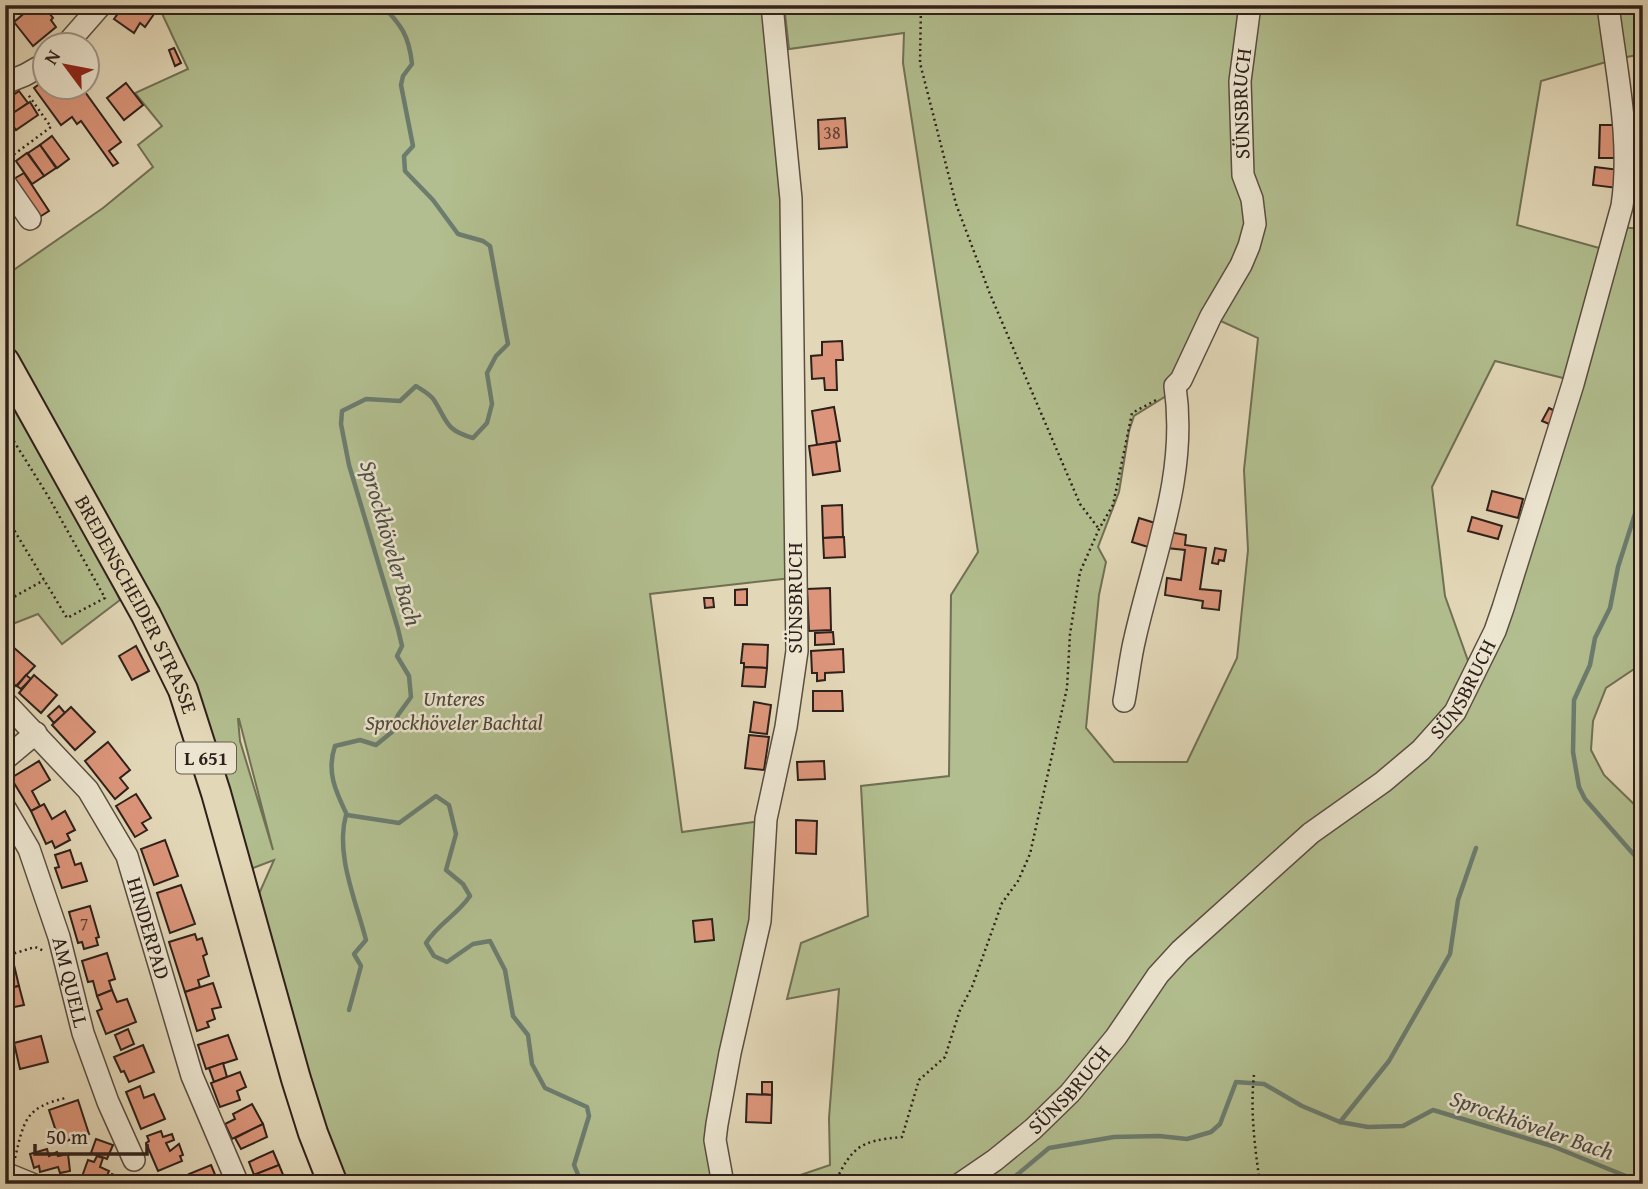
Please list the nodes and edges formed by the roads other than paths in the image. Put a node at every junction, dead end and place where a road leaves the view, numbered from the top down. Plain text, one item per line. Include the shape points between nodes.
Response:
1 (772, 5) edge
2 (1250, 5) edge
3 (1608, 5) edge
4 (90, 10) edge
5 (75, 32) edge
6 (32, 70) edge
7 (11, 81) edge
8 (5, 183) edge
9 (30, 219) dead end
10 (5, 362) edge
11 (1124, 701) dead end
12 (5, 702) edge
13 (36, 733) junction
14 (5, 759) edge
15 (5, 808) edge
16 (134, 1160) dead end
17 (8, 1178) edge
18 (32, 1184) edge
19 (238, 1184) edge
20 (333, 1184) edge
21 (723, 1184) edge
22 (960, 1184) edge

1 - 21 street, SÜNSBRUCH via 791,199 797,651 766,819 760,921 717,1124 715,1140
2 - 11 street, SÜNSBRUCH via 1240,81 1243,175 1255,224 1241,265 1175,386 1178,459
3 - 22 street, SÜNSBRUCH via 1625,149 1622,206 1573,384 1503,608 1455,712 1421,750 1311,833 1180,951 1070,1093 1024,1137
4 - 5 street
6 - 7 street
8 - 9 street
10 - 20 main road, BREDENSCHEIDER STRASSE / L 651 via 183,690 296,1079
12 - 13 street, HINDERPAD
13 - 14 street
13 - 19 street, HINDERPAD via 88,790 127,856 192,1076
15 - 16 street, AM QUELL via 29,849 63,951 83,1033
17 - 18 street

